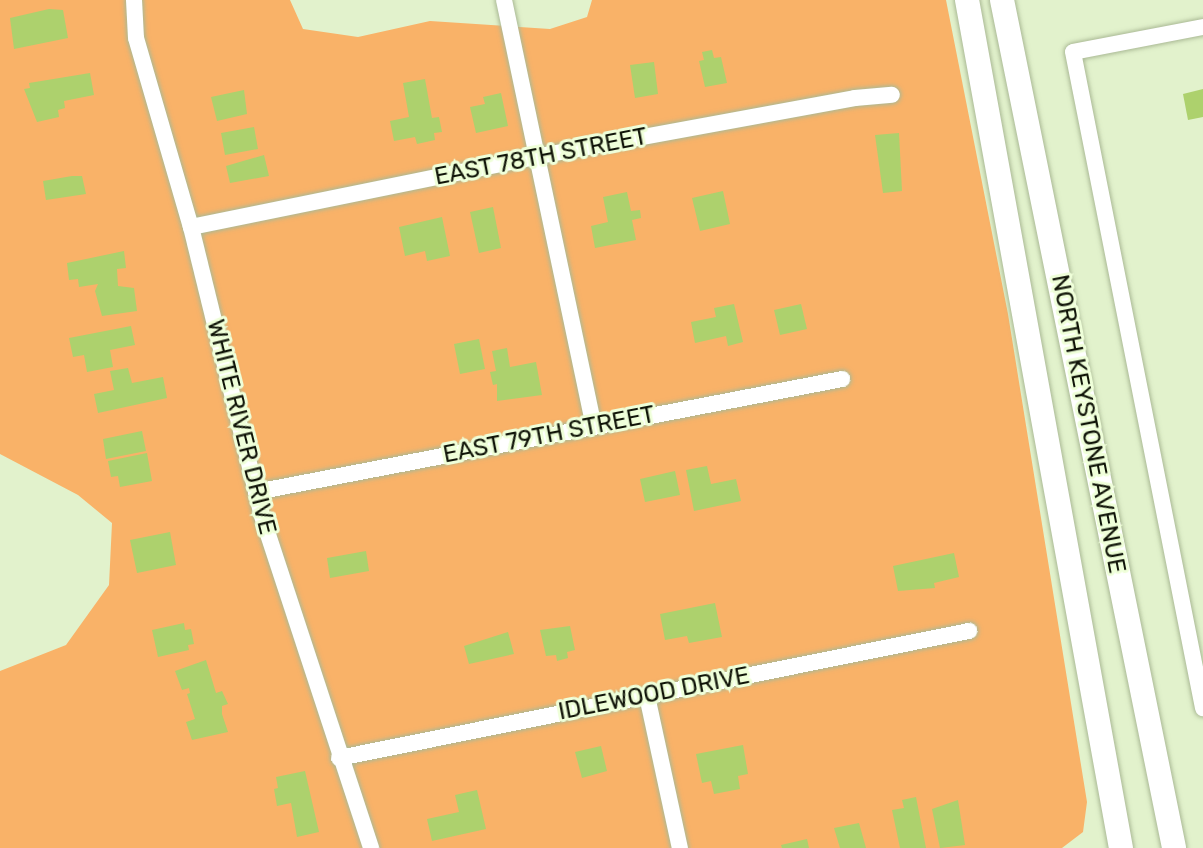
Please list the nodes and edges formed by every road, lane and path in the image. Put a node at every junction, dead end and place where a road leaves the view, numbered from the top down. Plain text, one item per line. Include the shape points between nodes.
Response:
1 (134, 0) edge
2 (504, 0) edge
3 (967, 0) edge
4 (1002, 0) edge
5 (1203, 27) edge
6 (892, 95) dead end
7 (534, 157) junction
8 (191, 227) junction
9 (842, 379) dead end
10 (594, 426) junction
11 (256, 492) junction
12 (969, 631) dead end
13 (647, 696) junction
14 (1203, 708) edge
15 (339, 758) junction
16 (371, 848) edge
17 (680, 848) edge
18 (1121, 848) edge
19 (1174, 848) edge

1 - 8 street, WHITE RIVER DRIVE via 136,38
2 - 7 street
3 - 18 main road, NORTH KEYSTONE AVENUE
4 - 19 main road, NORTH KEYSTONE AVENUE
5 - 14 street via 1073,52
6 - 7 street, EAST 78TH STREET
7 - 8 street, EAST 78TH STREET
7 - 10 street
8 - 11 street, WHITE RIVER DRIVE
9 - 10 street, EAST 79TH STREET
10 - 11 street, EAST 79TH STREET
11 - 15 street, WHITE RIVER DRIVE
12 - 13 street, IDLEWOOD DRIVE
13 - 15 street, IDLEWOOD DRIVE
13 - 17 street
15 - 16 street, WHITE RIVER DRIVE

